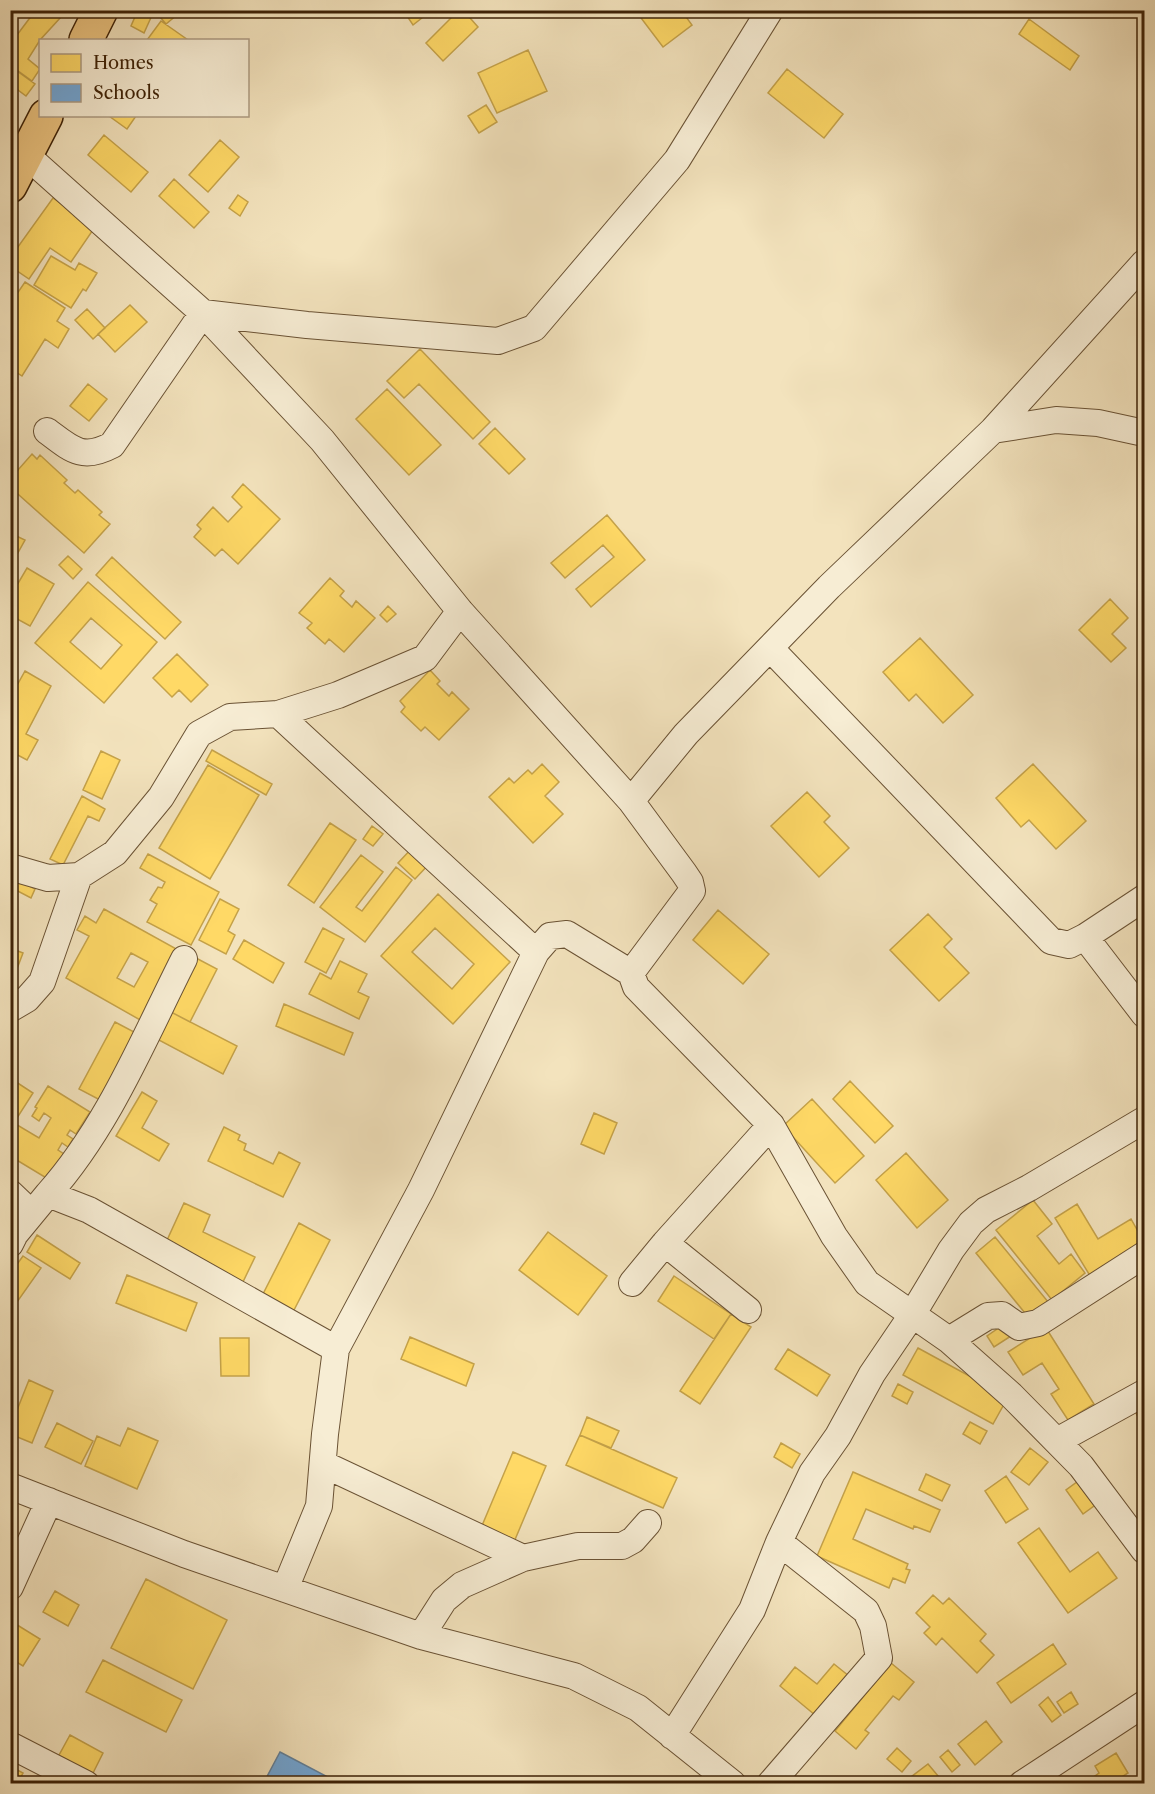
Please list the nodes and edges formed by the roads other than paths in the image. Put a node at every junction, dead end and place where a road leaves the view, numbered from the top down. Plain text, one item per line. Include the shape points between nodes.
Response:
1 (101, 10) edge
2 (770, 10) edge
3 (86, 39) edge
4 (45, 117) edge
5 (26, 155) junction
6 (10, 186) edge
7 (1144, 263) edge
8 (203, 313) junction
9 (993, 430) junction
10 (47, 431) dead end
11 (1144, 433) edge
12 (460, 611) junction
13 (770, 648) junction
14 (278, 714) junction
15 (631, 801) junction
16 (10, 867) edge
17 (79, 876) junction
18 (1144, 898) edge
19 (1085, 937) junction
20 (536, 952) junction
21 (184, 959) dead end
22 (631, 973) junction
23 (10, 1009) edge
24 (1144, 1014) edge
25 (1144, 1120) edge
26 (771, 1125) junction
27 (10, 1193) edge
28 (40, 1203) junction
29 (664, 1243) junction
30 (10, 1244) edge
31 (1144, 1255) edge
32 (632, 1283) dead end
33 (748, 1310) dead end
34 (912, 1316) junction
35 (949, 1340) junction
36 (336, 1349) junction
37 (1144, 1394) edge
38 (1057, 1441) junction
39 (323, 1464) junction
40 (10, 1486) edge
41 (50, 1501) junction
42 (648, 1523) dead end
43 (779, 1542) junction
44 (1144, 1550) edge
45 (523, 1558) junction
46 (10, 1587) edge
47 (285, 1589) junction
48 (421, 1636) junction
49 (1144, 1704) edge
50 (672, 1736) junction
51 (10, 1745) edge
52 (86, 1784) edge
53 (733, 1784) edge
54 (770, 1784) edge
55 (1022, 1784) edge

1 - 3 highway
2 - 8 street via 676,160 534,328 498,341
4 - 5 highway
5 - 6 highway
5 - 8 street
7 - 9 street
8 - 10 street via 112,445 97,453 73,451
8 - 12 street via 322,440
9 - 11 street via 1056,420 1098,423
9 - 13 street
12 - 14 street via 425,658 339,695
12 - 15 street
13 - 15 street via 686,734
13 - 19 street via 1051,941 1069,945
14 - 17 street via 230,717 199,734 161,797 115,853
14 - 20 street
15 - 22 street via 684,873 692,891
16 - 17 street via 48,878
17 - 23 street via 42,982 27,999
18 - 19 street
19 - 24 street
20 - 22 street via 550,936 567,934
20 - 36 street via 421,1190
21 - 28 street via 101,1122
22 - 26 street via 636,987 654,1008
25 - 34 street via 986,1210 951,1250
26 - 29 street
26 - 34 street via 834,1236 867,1283
27 - 28 street
28 - 30 street
28 - 36 street via 89,1210
29 - 32 street
29 - 33 street
31 - 35 street via 1038,1323 1020,1327 1002,1315 988,1316
34 - 35 street
34 - 43 street via 812,1473
35 - 38 street
36 - 39 street
37 - 38 street
38 - 44 street via 1081,1466
39 - 45 street
39 - 47 street via 319,1506
40 - 41 street
41 - 46 street
41 - 47 street
42 - 45 street via 622,1546 578,1546
43 - 50 street via 752,1610
43 - 54 street via 866,1611 879,1658
45 - 48 street via 462,1585 444,1600
47 - 48 street
48 - 50 street via 574,1676 638,1708
49 - 55 street
50 - 53 street
51 - 52 street

